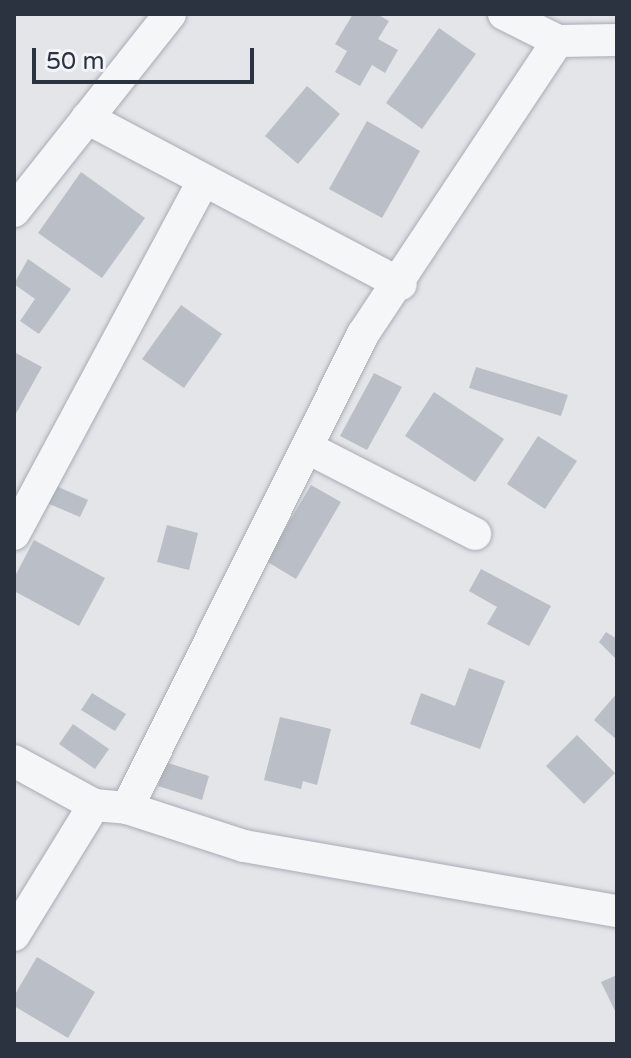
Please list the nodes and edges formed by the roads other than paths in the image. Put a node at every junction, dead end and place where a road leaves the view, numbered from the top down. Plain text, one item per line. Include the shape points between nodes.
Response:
1 (170, 14) edge
2 (504, 14) edge
3 (617, 40) edge
4 (558, 41) junction
5 (87, 118) junction
6 (203, 181) junction
7 (14, 211) edge
8 (401, 284) junction
9 (308, 448) junction
10 (14, 534) edge
11 (475, 534) dead end
12 (14, 761) edge
13 (94, 805) junction
14 (127, 808) junction
15 (617, 911) edge
16 (14, 935) edge

1 - 5 street
2 - 4 street
3 - 4 street
4 - 8 street
5 - 6 street
5 - 7 street
6 - 8 street
6 - 10 street
8 - 9 street via 363,334
9 - 11 street
9 - 14 street
12 - 13 street
13 - 14 street
13 - 16 street
14 - 15 street via 244,846

